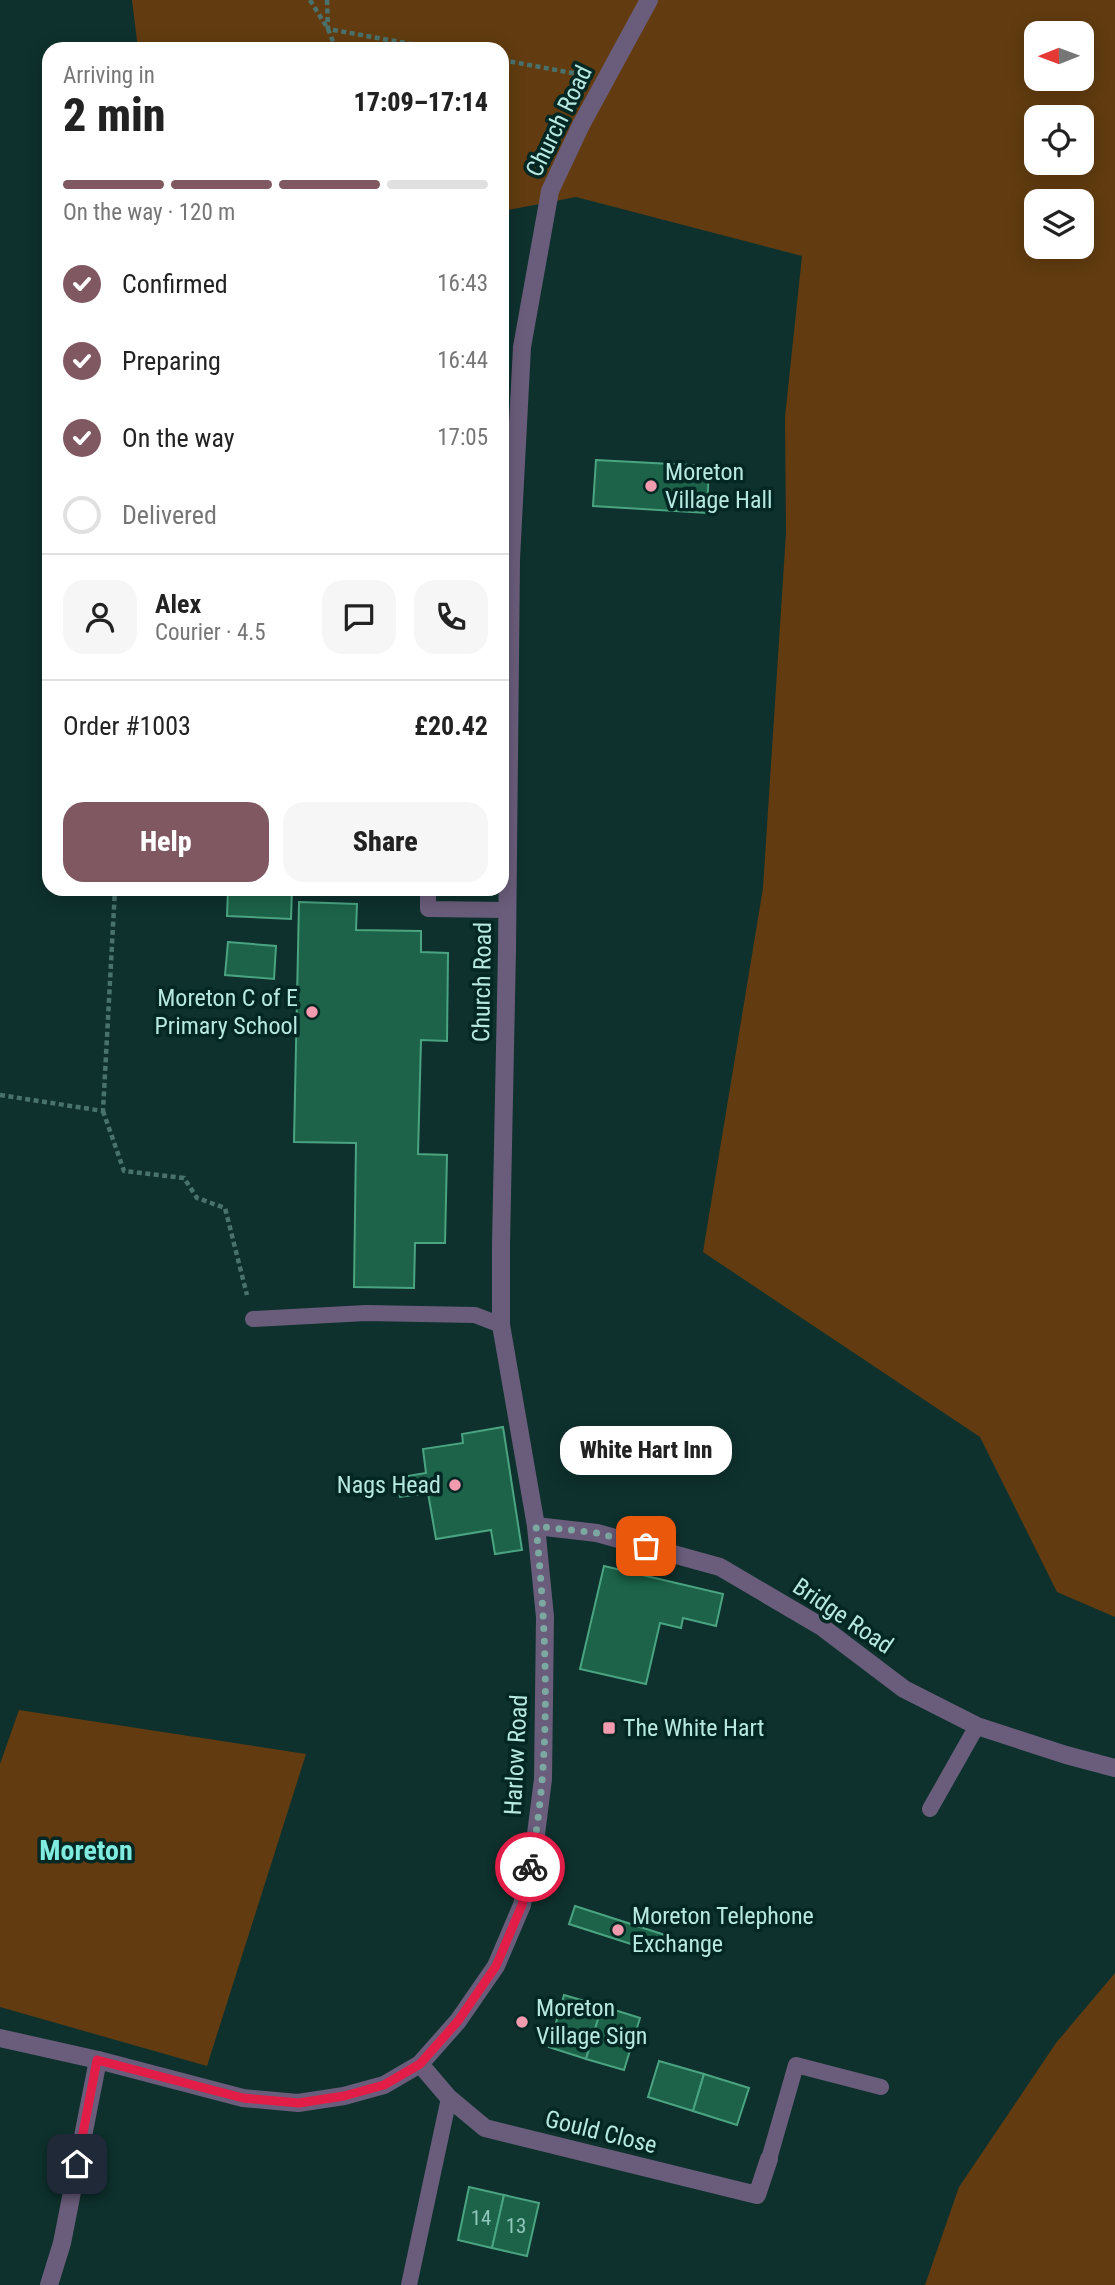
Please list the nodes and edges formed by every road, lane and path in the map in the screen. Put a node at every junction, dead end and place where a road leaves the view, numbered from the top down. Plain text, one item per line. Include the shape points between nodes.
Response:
1 (310, 0) edge
2 (327, 0) edge
3 (649, 0) edge
4 (328, 29) junction
5 (333, 42) edge
6 (400, 42) edge
7 (509, 61) edge
8 (606, 79) junction
9 (509, 617) edge
10 (115, 896) edge
11 (428, 896) edge
12 (507, 896) edge
13 (507, 910) junction
14 (0, 1095) edge
15 (103, 1111) junction
16 (253, 1319) joint
17 (501, 1325) junction
18 (536, 1526) junction
19 (977, 1726) junction
20 (1115, 1768) edge
21 (930, 1809) dead end
22 (0, 2038) edge
23 (97, 2060) junction
24 (420, 2064) junction
25 (881, 2087) dead end
26 (449, 2098) junction
27 (769, 2159) joint
28 (48, 2285) edge
29 (409, 2285) edge

1 - 4 path
2 - 4 path
3 - 8 street, Church Road
4 - 5 path
4 - 6 path
7 - 8 path
8 - 9 street, Church Road via 550,191 522,347
10 - 15 path
11 - 13 lane via 428,909
12 - 13 street, Church Road
13 - 17 street, Church Road
14 - 15 path
15 - 16 path via 124,1171 184,1178 197,1198 225,1208
16 - 17 lane via 366,1313 475,1315
17 - 18 street, Church Road
18 - 19 street, Bridge Road via 597,1533 720,1567 822,1627 904,1689
18 - 24 street, Harlow Road via 545,1617 542,1779 522,1905 496,1966 458,2021
19 - 20 street, Bridge Road
19 - 21 lane
22 - 23 street, Harlow Road
23 - 24 street, Harlow Road via 243,2098 299,2103 384,2085
23 - 28 street via 62,2243
24 - 26 street, Gould Close
25 - 27 lane via 796,2066
26 - 27 street, Gould Close via 485,2128 757,2195
26 - 29 lane

